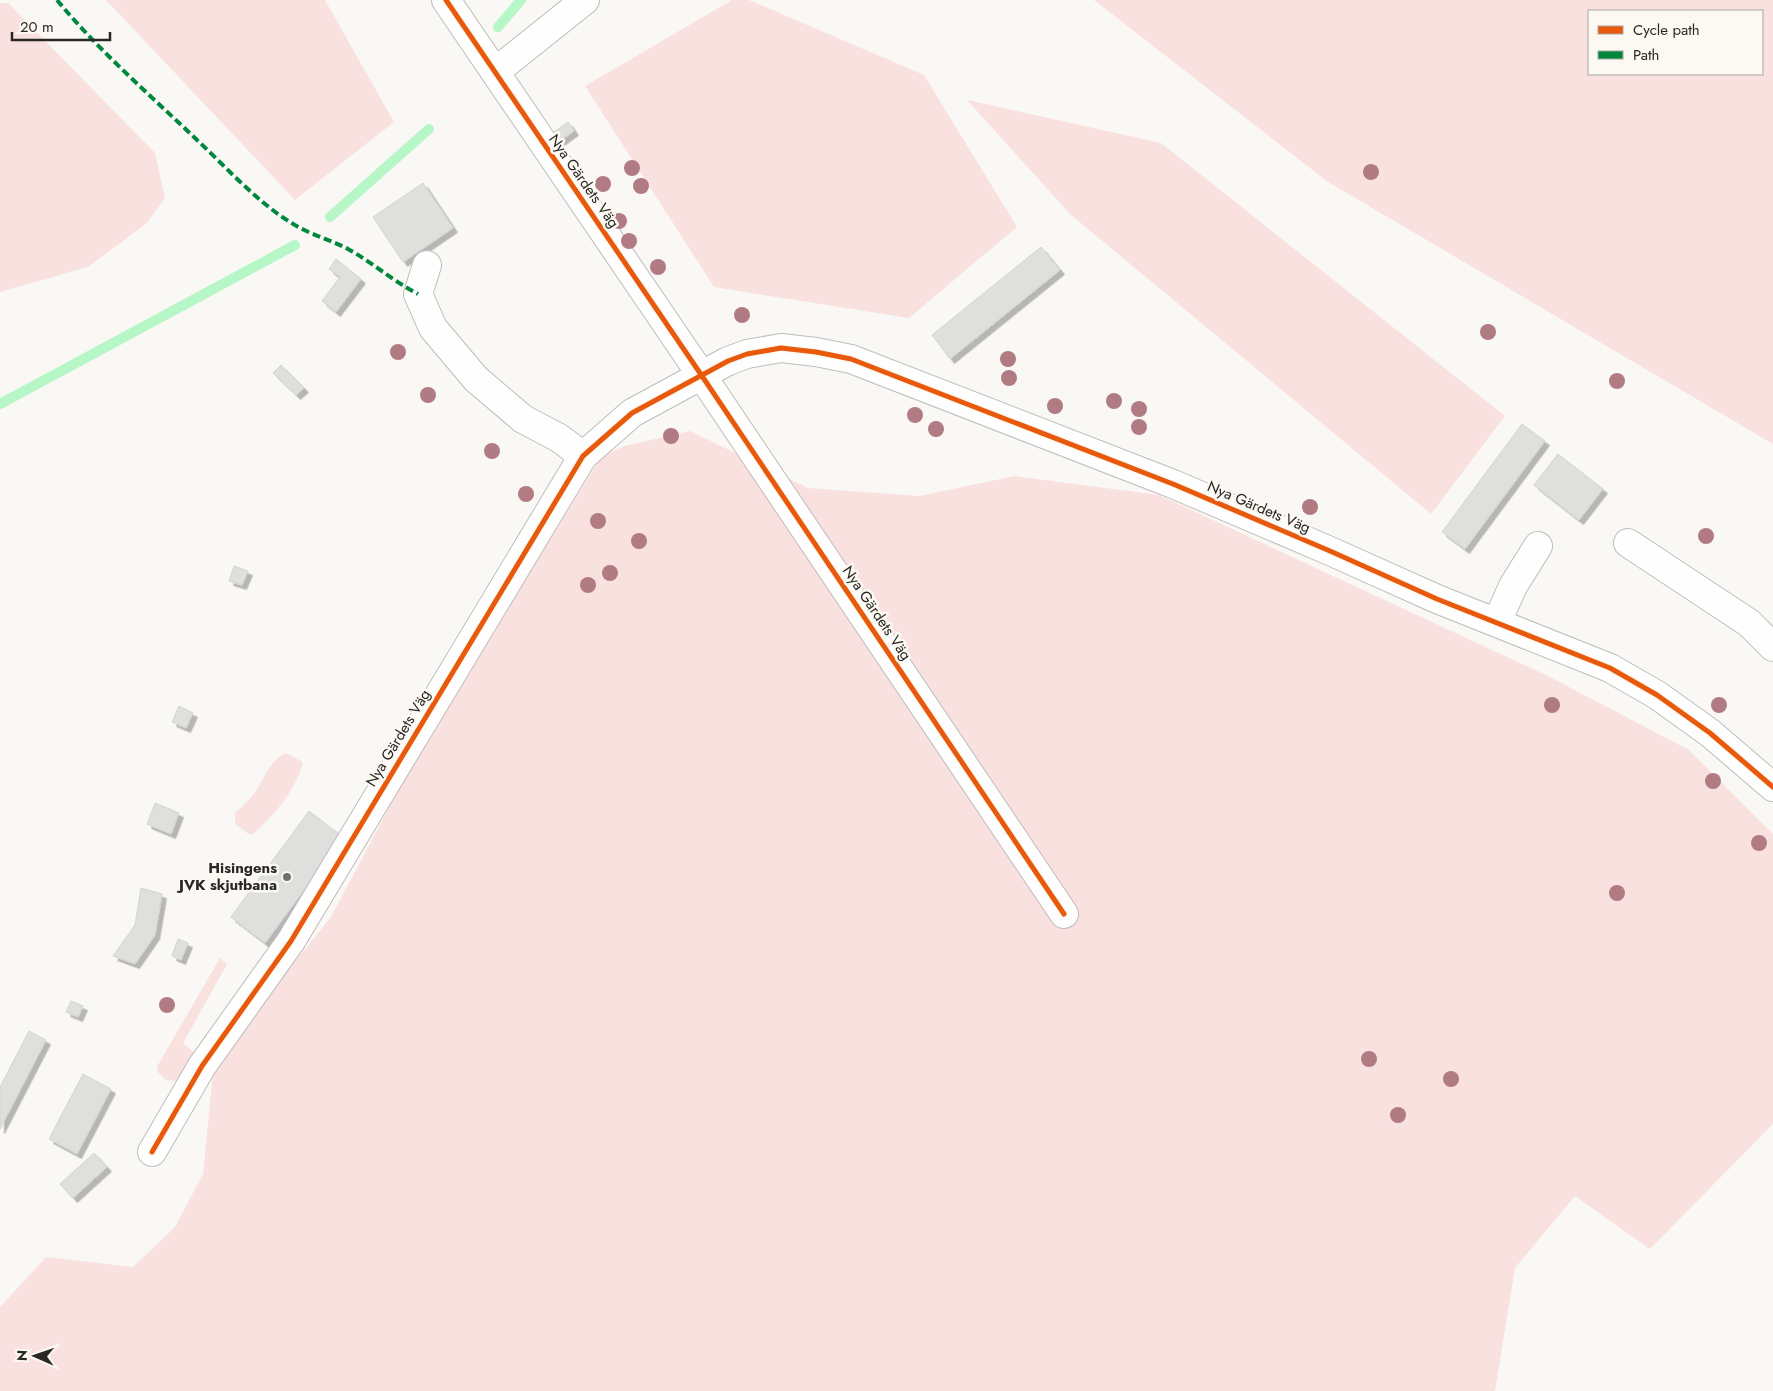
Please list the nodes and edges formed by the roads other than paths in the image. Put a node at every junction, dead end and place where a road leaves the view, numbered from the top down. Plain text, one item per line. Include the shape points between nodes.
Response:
1 (446, 0) edge
2 (586, 0) edge
3 (495, 72) junction
4 (427, 265) dead end
5 (702, 376) junction
6 (583, 456) junction
7 (1628, 543) dead end
8 (1538, 546) dead end
9 (1497, 622) junction
10 (1773, 648) edge
11 (1769, 774) edge
12 (1064, 914) dead end
13 (152, 1152) dead end

1 - 3 street, Nya Gärdets Väg
2 - 3 street
3 - 5 street, Nya Gärdets Väg
4 - 6 street via 418,294 433,328 476,379 523,420 559,438
5 - 6 street, Nya Gärdets Väg via 632,413
5 - 9 street, Nya Gärdets Väg via 746,354 782,348 850,359 1173,484
5 - 12 street, Nya Gärdets Väg
6 - 13 street, Nya Gärdets Väg via 291,941 202,1066
7 - 10 street via 1749,623
8 - 9 street via 1513,586
9 - 11 street, Nya Gärdets Väg via 1610,668 1657,695

